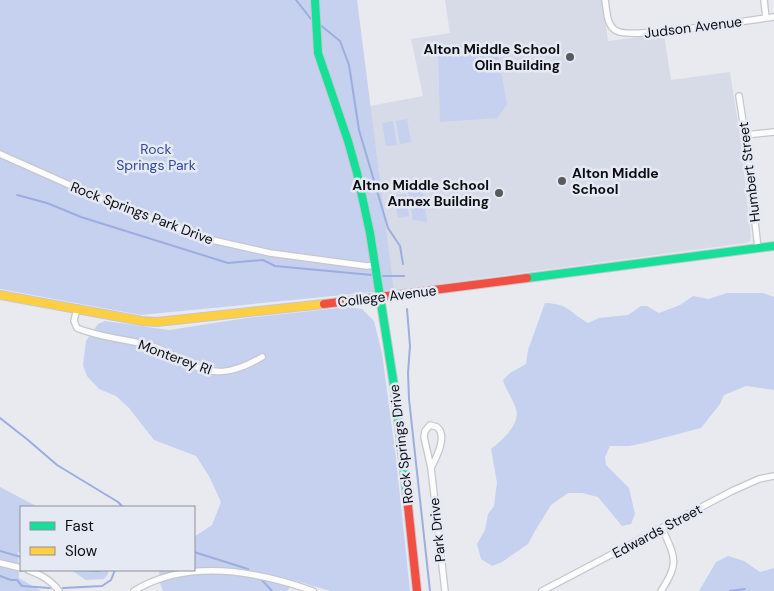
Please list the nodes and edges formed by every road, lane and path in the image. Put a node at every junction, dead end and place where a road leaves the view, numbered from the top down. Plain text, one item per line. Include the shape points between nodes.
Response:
1 (315, 0) edge
2 (605, 0) edge
3 (764, 0) edge
4 (774, 17) edge
5 (766, 18) junction
6 (739, 96) dead end
7 (774, 132) edge
8 (745, 136) junction
9 (1, 154) edge
10 (774, 246) edge
11 (758, 248) junction
12 (376, 265) junction
13 (0, 295) edge
14 (380, 297) junction
15 (77, 308) junction
16 (262, 357) dead end
17 (431, 468) junction
18 (774, 476) edge
19 (662, 528) junction
20 (0, 563) edge
21 (20, 568) edge
22 (31, 571) edge
23 (59, 591) edge
24 (134, 591) edge
25 (313, 591) edge
26 (417, 591) edge
27 (445, 591) edge
28 (542, 591) edge
29 (661, 591) edge

1 - 12 main road via 315,40 357,173
2 - 5 street, Judson Avenue via 609,22 624,34
3 - 5 street
4 - 5 street, Judson Avenue
6 - 8 street, Humbert Street
7 - 8 street
8 - 11 street, Humbert Street
9 - 12 street, Rock Springs Park Drive via 110,203 208,239 300,258
10 - 11 main road, College Avenue
11 - 14 main road, College Avenue
12 - 14 main road
13 - 15 main road, College Avenue
14 - 15 main road, College Avenue via 157,322
14 - 26 main road, Rock Springs Drive via 396,401
15 - 16 street, Monterey Rl via 74,321 77,328 151,346 207,370 230,371
17 - 17 street, Park Drive via 442,433 430,425 424,437
17 - 27 street, Park Drive
18 - 19 street, Edwards Street via 752,482
19 - 28 street, Edwards Street
19 - 29 street via 674,563 671,577
20 - 21 street
22 - 23 street via 41,575
24 - 25 street via 168,576 232,571 272,578

